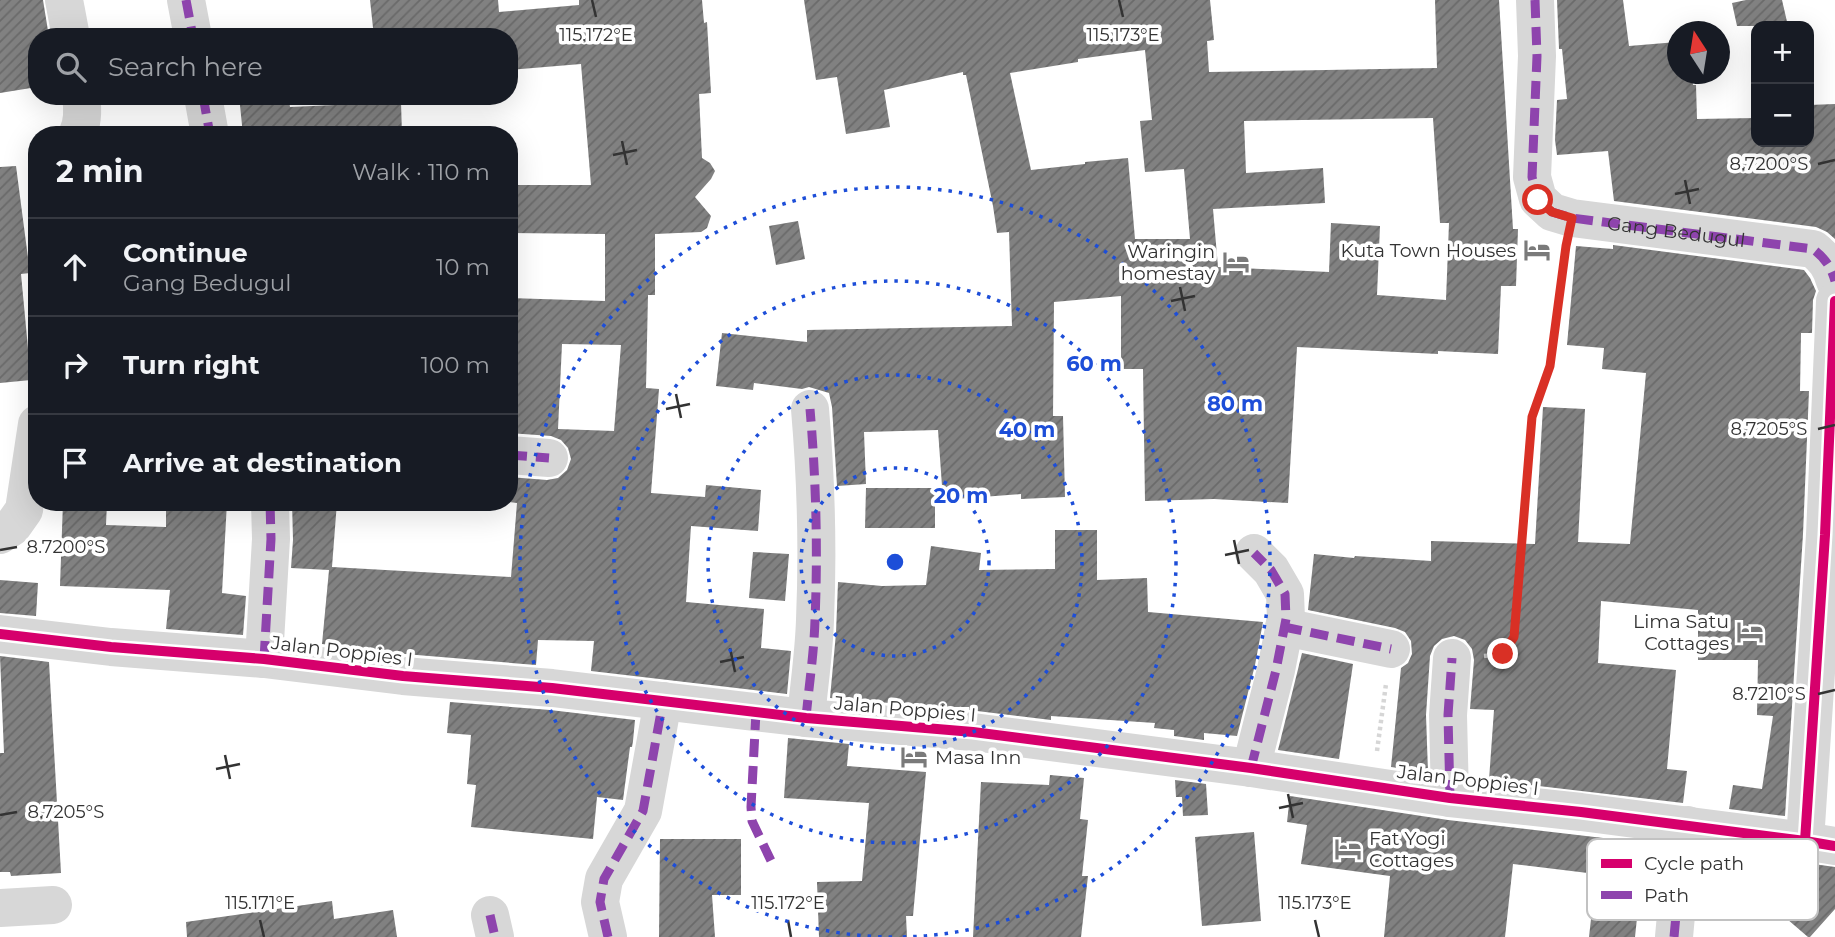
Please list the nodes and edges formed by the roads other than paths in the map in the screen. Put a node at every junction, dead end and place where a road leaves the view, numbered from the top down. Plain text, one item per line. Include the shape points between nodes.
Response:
1 (64, 0) edge
2 (186, 0) edge
3 (1535, 0) edge
4 (69, 28) edge
5 (191, 28) edge
6 (82, 105) edge
7 (205, 105) edge
8 (81, 126) edge
9 (208, 126) edge
10 (1835, 281) edge
11 (1835, 301) edge
12 (810, 409) dead end
13 (518, 456) edge
14 (549, 458) dead end
15 (28, 484) edge
16 (270, 511) edge
17 (0, 535) edge
18 (1830, 536) edge
19 (1254, 553) dead end
20 (1284, 627) junction
21 (0, 634) edge
22 (1391, 649) road end
23 (1452, 658) road end
24 (264, 659) junction
25 (663, 701) junction
26 (806, 718) junction
27 (1251, 768) junction
28 (1450, 798) junction
29 (1688, 825) junction
30 (1686, 839) edge
31 (1785, 839) edge
32 (1820, 844) edge
33 (52, 905) dead end
34 (0, 908) edge
35 (608, 937) edge

1 - 4 street
2 - 5 street
3 - 10 street, Gang Bedugul via 1532,177 1538,200 1552,212 1572,218 1813,249 1824,257
6 - 8 street
7 - 9 street
11 - 18 street
12 - 26 street via 817,562
13 - 14 street
15 - 17 street via 24,510
16 - 24 street
18 - 32 street
19 - 20 street via 1271,569 1285,594
20 - 22 street
20 - 27 street
21 - 24 street, Jalan Poppies I
23 - 28 street
24 - 25 street, Jalan Poppies I
25 - 26 street, Jalan Poppies I
25 - 35 street via 643,811 604,879 600,902
26 - 27 street, Jalan Poppies I via 973,732
27 - 28 street, Jalan Poppies I
28 - 29 street, Jalan Poppies I
29 - 30 street
29 - 31 street, Jalan Poppies I
33 - 34 street

